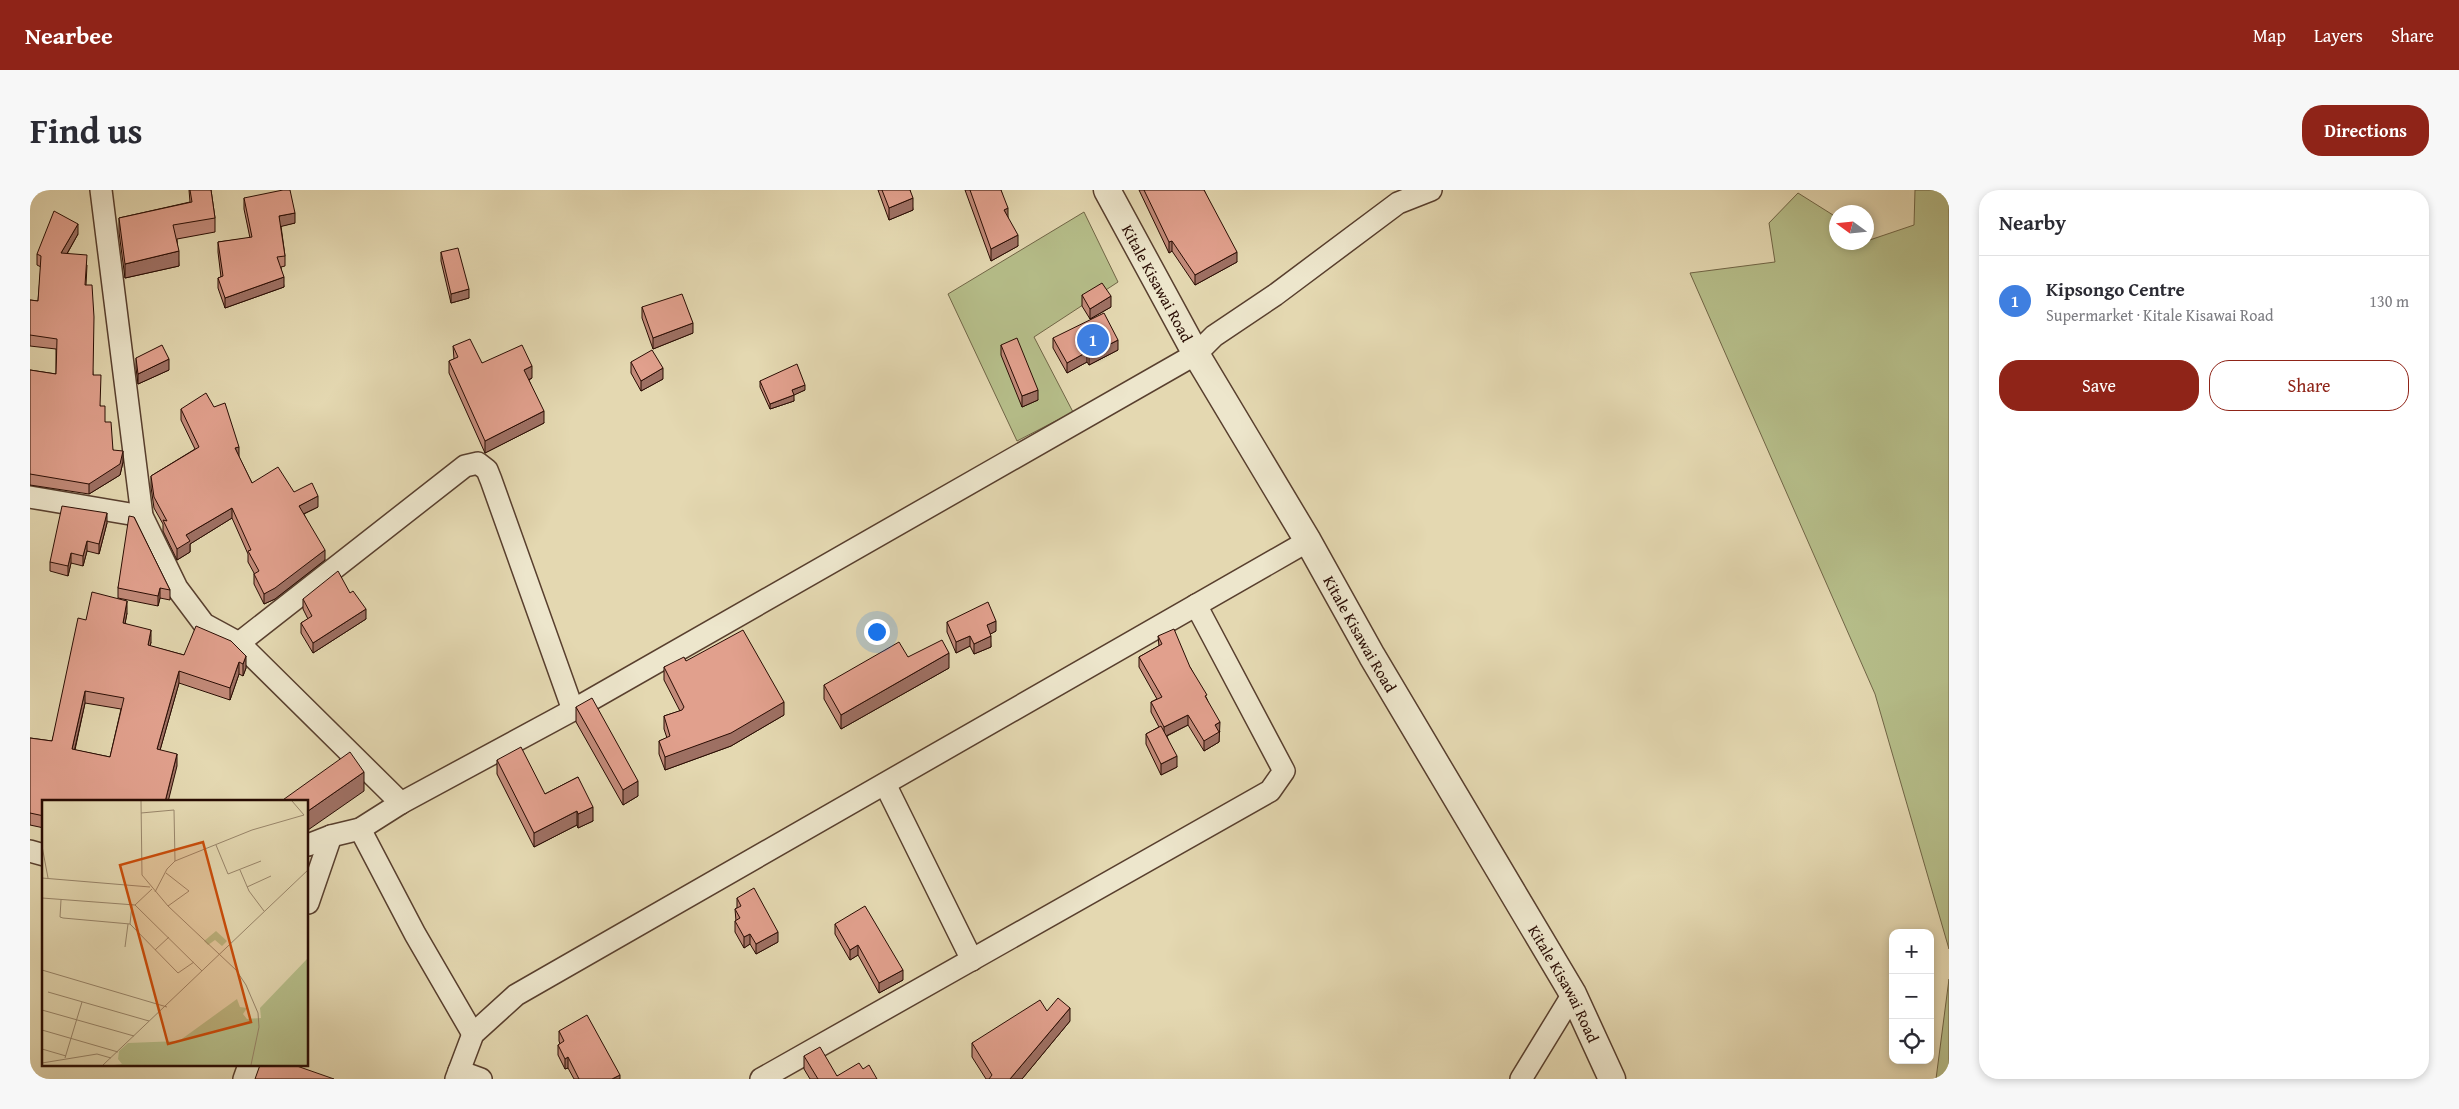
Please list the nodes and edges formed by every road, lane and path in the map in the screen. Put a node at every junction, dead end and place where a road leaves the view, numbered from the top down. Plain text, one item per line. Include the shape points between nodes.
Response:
1 (102, 190) edge
2 (1107, 190) edge
3 (1431, 190) edge
4 (1196, 354) junction
5 (30, 497) edge
6 (142, 516) junction
7 (1308, 541) junction
8 (1196, 605) junction
9 (239, 644) junction
10 (573, 710) junction
11 (885, 784) junction
12 (401, 803) junction
13 (360, 829) junction
14 (332, 836) junction
15 (309, 845) edge
16 (309, 900) edge
17 (972, 960) junction
18 (1573, 994) junction
19 (473, 1034) junction
20 (249, 1066) edge
21 (457, 1075) edge
22 (244, 1079) edge
23 (481, 1079) edge
24 (761, 1079) edge
25 (1521, 1079) edge
26 (1612, 1079) edge

1 - 6 street
2 - 4 street, Kitale Kisawai Road
3 - 4 street via 1398,203 1275,295 1214,336
4 - 7 street, Kitale Kisawai Road
4 - 10 street
5 - 6 street
6 - 9 street via 176,588 204,624
7 - 8 street
7 - 18 street, Kitale Kisawai Road via 1372,656
8 - 11 street
8 - 17 street via 1284,771 1270,791
9 - 10 street via 465,466 478,463 487,470 491,480
9 - 12 street
10 - 12 street
11 - 17 street
11 - 19 street via 516,995
12 - 13 street
13 - 14 street
13 - 19 street via 415,934
14 - 15 street
14 - 16 street
17 - 24 street
18 - 25 street
18 - 26 street, Kitale Kisawai Road
19 - 21 street
20 - 22 street
21 - 23 street

